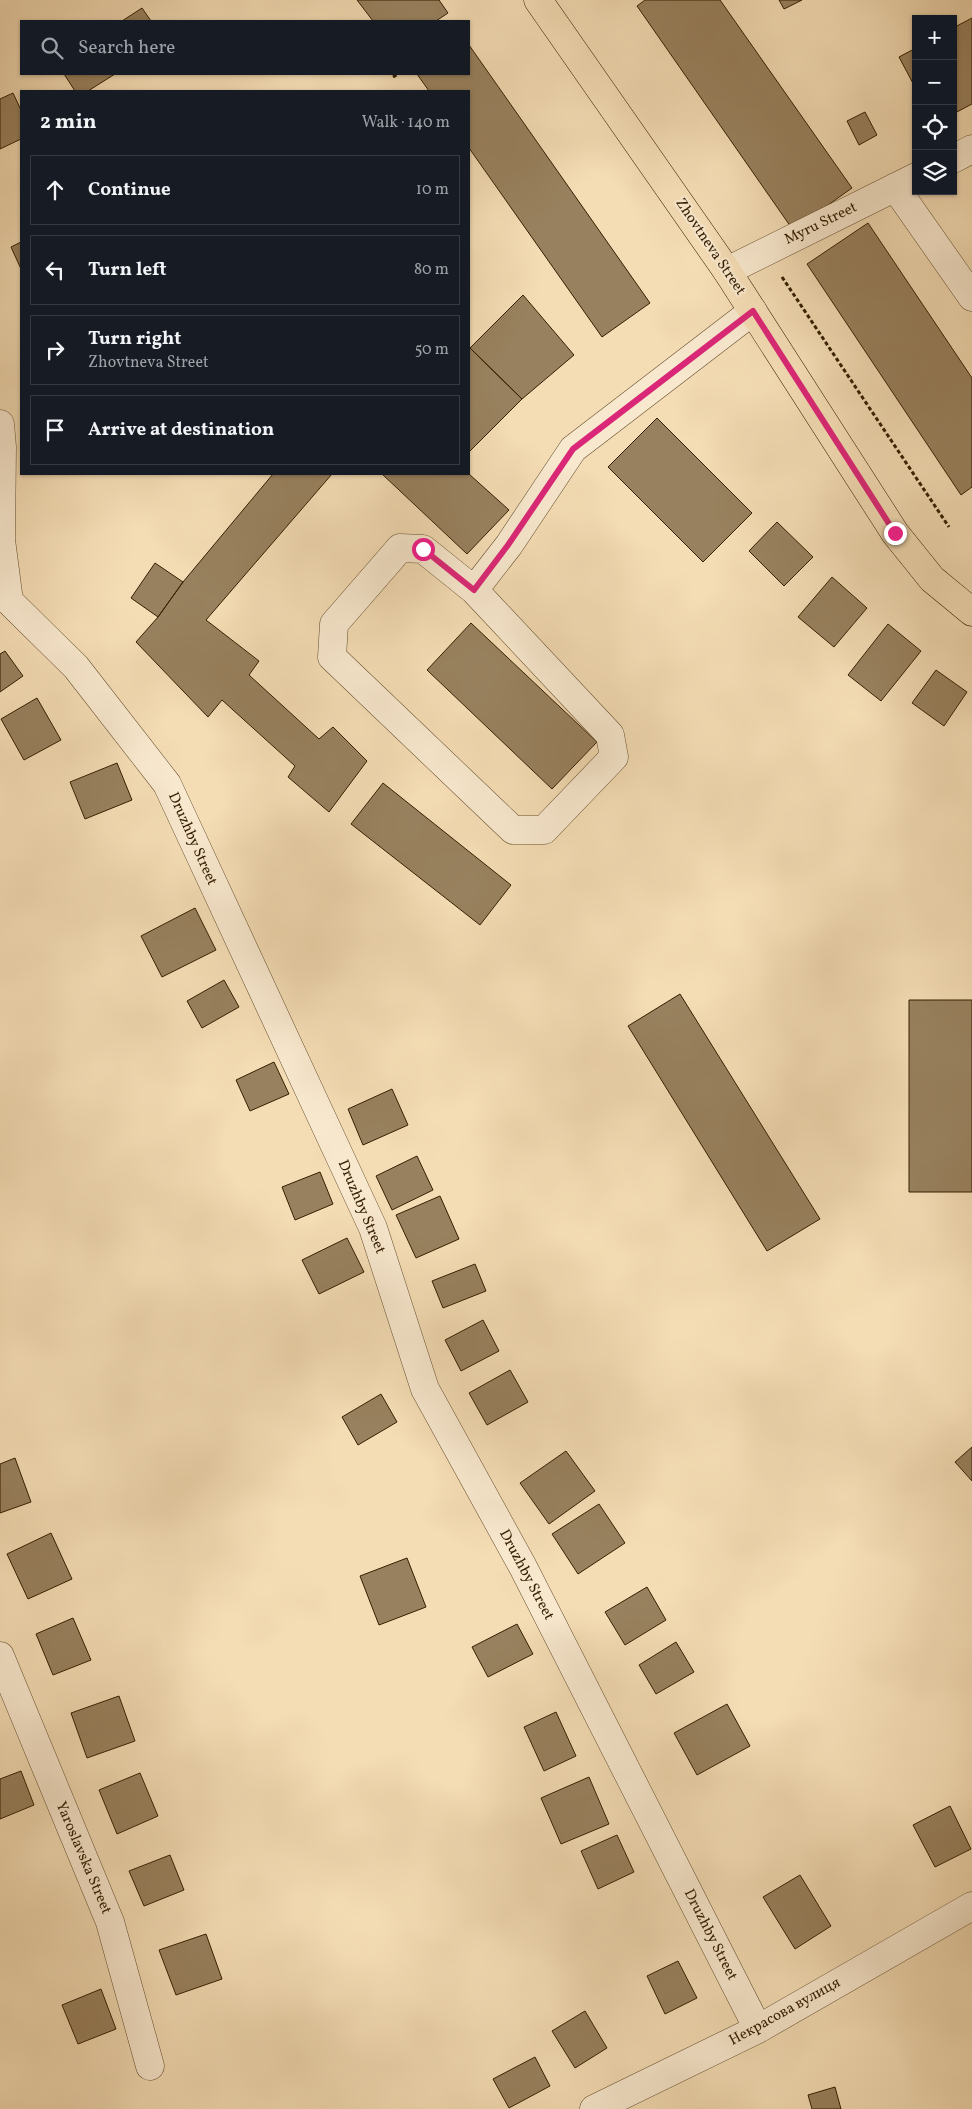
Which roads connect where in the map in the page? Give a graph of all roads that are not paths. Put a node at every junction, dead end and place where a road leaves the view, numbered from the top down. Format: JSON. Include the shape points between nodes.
{"nodes":[{"id":1,"x":538,"y":0,"type":"edge"},
{"id":2,"x":972,"y":150,"type":"edge"},
{"id":3,"x":957,"y":157,"type":"edge"},
{"id":4,"x":906,"y":182,"type":"edge"},
{"id":5,"x":727,"y":271,"type":"junction"},
{"id":6,"x":972,"y":297,"type":"edge"},
{"id":7,"x":753,"y":311,"type":"junction"},
{"id":8,"x":0,"y":424,"type":"edge"},
{"id":9,"x":474,"y":590,"type":"junction"},
{"id":10,"x":972,"y":612,"type":"edge"},
{"id":11,"x":0,"y":1656,"type":"edge"},
{"id":12,"x":972,"y":1906,"type":"edge"},
{"id":13,"x":758,"y":2030,"type":"junction"},
{"id":14,"x":150,"y":2066,"type":"dead end"},
{"id":15,"x":594,"y":2109,"type":"edge"}],
"edges":[{"from":1,"to":5,"type":"main road","name":"Zhovtneva Street"},
{"from":2,"to":3,"type":"street"},
{"from":4,"to":5,"type":"street","name":"Myru Street"},
{"from":4,"to":6,"type":"street"},
{"from":5,"to":7,"type":"main road","name":"Zhovtneva Street"},
{"from":7,"to":9,"type":"street","via":[[573,449]]},
{"from":7,"to":10,"type":"main road","name":"Zhovtneva Street","via":[[895,533],[932,579]]},
{"from":8,"to":13,"type":"street","name":"Druzhby Street","via":[[2,540],[9,601],[76,667],[167,784],[374,1228],[425,1389],[523,1567]]},
{"from":9,"to":9,"type":"street","via":[[423,549],[400,548],[334,624],[332,657],[513,830],[544,830],[614,757],[610,735]]},
{"from":11,"to":14,"type":"street","name":"Yaroslavska Street","via":[[110,1922]]},
{"from":12,"to":13,"type":"street","name":"Некрасова вулиця"},
{"from":13,"to":15,"type":"street","name":"Некрасова вулиця"}]}
